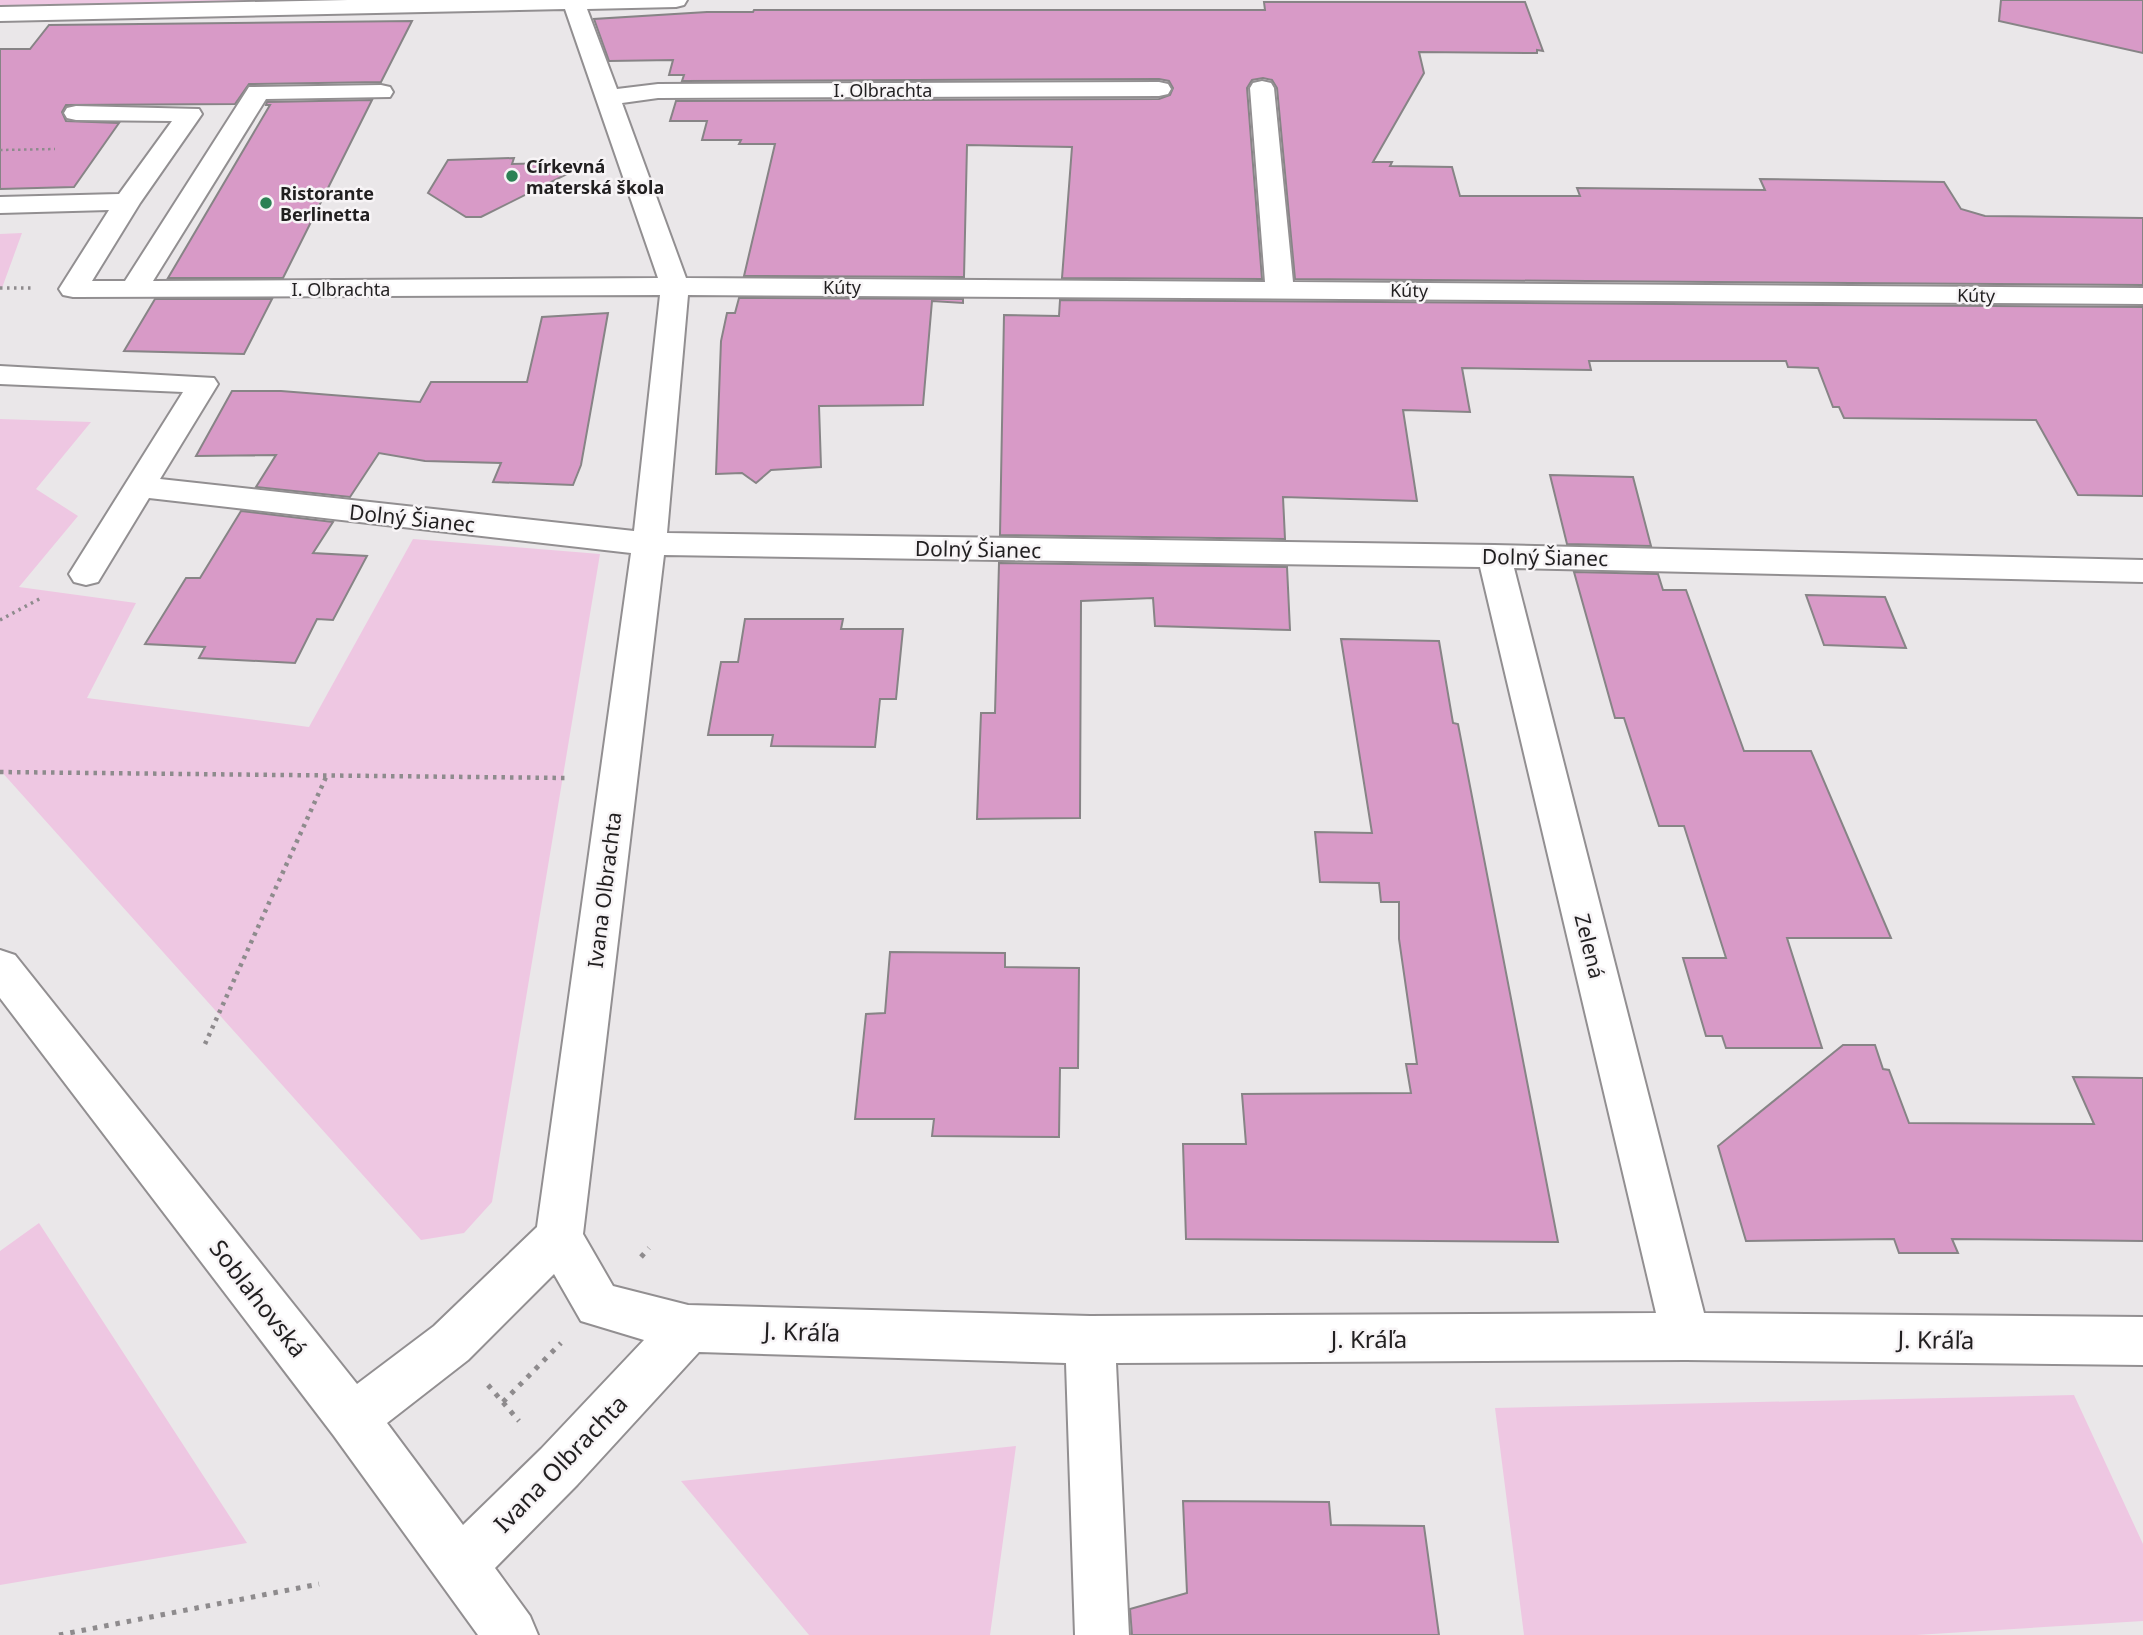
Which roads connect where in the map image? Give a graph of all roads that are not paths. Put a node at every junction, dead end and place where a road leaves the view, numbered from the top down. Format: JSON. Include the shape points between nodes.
{"nodes":[{"id":1,"x":28,"y":0,"type":"edge"},
{"id":2,"x":676,"y":0,"type":"edge"},
{"id":3,"x":573,"y":1,"type":"edge"},
{"id":4,"x":3,"y":14,"type":"edge"},
{"id":5,"x":1262,"y":88,"type":"dead end"},
{"id":6,"x":1159,"y":89,"type":"dead end"},
{"id":7,"x":381,"y":92,"type":"dead end"},
{"id":8,"x":607,"y":98,"type":"junction"},
{"id":9,"x":76,"y":113,"type":"dead end"},
{"id":10,"x":127,"y":202,"type":"junction"},
{"id":11,"x":0,"y":205,"type":"edge"},
{"id":12,"x":675,"y":286,"type":"junction"},
{"id":13,"x":1280,"y":289,"type":"junction"},
{"id":14,"x":134,"y":290,"type":"junction"},
{"id":15,"x":2143,"y":296,"type":"edge"},
{"id":16,"x":0,"y":375,"type":"edge"},
{"id":17,"x":140,"y":487,"type":"junction"},
{"id":18,"x":649,"y":544,"type":"junction"},
{"id":19,"x":1494,"y":556,"type":"junction"},
{"id":20,"x":2143,"y":571,"type":"edge"},
{"id":21,"x":86,"y":574,"type":"dead end"},
{"id":22,"x":0,"y":967,"type":"edge"},
{"id":23,"x":559,"y":1237,"type":"junction"},
{"id":24,"x":688,"y":1328,"type":"junction"},
{"id":25,"x":1686,"y":1336,"type":"junction"},
{"id":26,"x":1090,"y":1340,"type":"junction"},
{"id":27,"x":2140,"y":1348,"type":"edge"},
{"id":28,"x":352,"y":1418,"type":"junction"},
{"id":29,"x":459,"y":1566,"type":"junction"},
{"id":30,"x":511,"y":1635,"type":"edge"},
{"id":31,"x":1102,"y":1635,"type":"edge"}],
"edges":[{"from":1,"to":4,"type":"street"},
{"from":2,"to":3,"type":"street"},
{"from":3,"to":4,"type":"street"},
{"from":3,"to":8,"type":"street"},
{"from":5,"to":13,"type":"street"},
{"from":6,"to":8,"type":"street","name":"I. Olbrachta","via":[[659,91]]},
{"from":7,"to":14,"type":"street","via":[[258,92]]},
{"from":8,"to":12,"type":"street"},
{"from":9,"to":10,"type":"street","via":[[190,114]]},
{"from":10,"to":11,"type":"street"},
{"from":10,"to":14,"type":"street","name":"I. Olbrachta","via":[[73,289]]},
{"from":12,"to":13,"type":"street","name":"Kúty"},
{"from":12,"to":14,"type":"street","name":"I. Olbrachta"},
{"from":12,"to":18,"type":"street"},
{"from":13,"to":15,"type":"street","name":"Kúty"},
{"from":16,"to":17,"type":"street","via":[[203,384]]},
{"from":17,"to":18,"type":"street","name":"Dolný Šianec"},
{"from":17,"to":21,"type":"street"},
{"from":18,"to":19,"type":"street","name":"Dolný Šianec"},
{"from":18,"to":23,"type":"street","name":"Ivana Olbrachta"},
{"from":19,"to":20,"type":"street","name":"Dolný Šianec"},
{"from":19,"to":25,"type":"street","name":"Zelená"},
{"from":22,"to":28,"type":"street","name":"Soblahovská"},
{"from":23,"to":24,"type":"street","name":"J. Kráľa","via":[[598,1305]]},
{"from":23,"to":28,"type":"street","via":[[452,1343]]},
{"from":24,"to":26,"type":"street","name":"J. Kráľa"},
{"from":24,"to":29,"type":"street","name":"Ivana Olbrachta"},
{"from":25,"to":26,"type":"street","name":"J. Kráľa"},
{"from":25,"to":27,"type":"street","name":"J. Kráľa"},
{"from":26,"to":31,"type":"street"},
{"from":28,"to":29,"type":"street","name":"Soblahovská"},
{"from":29,"to":30,"type":"street","name":"Soblahovská"}]}
